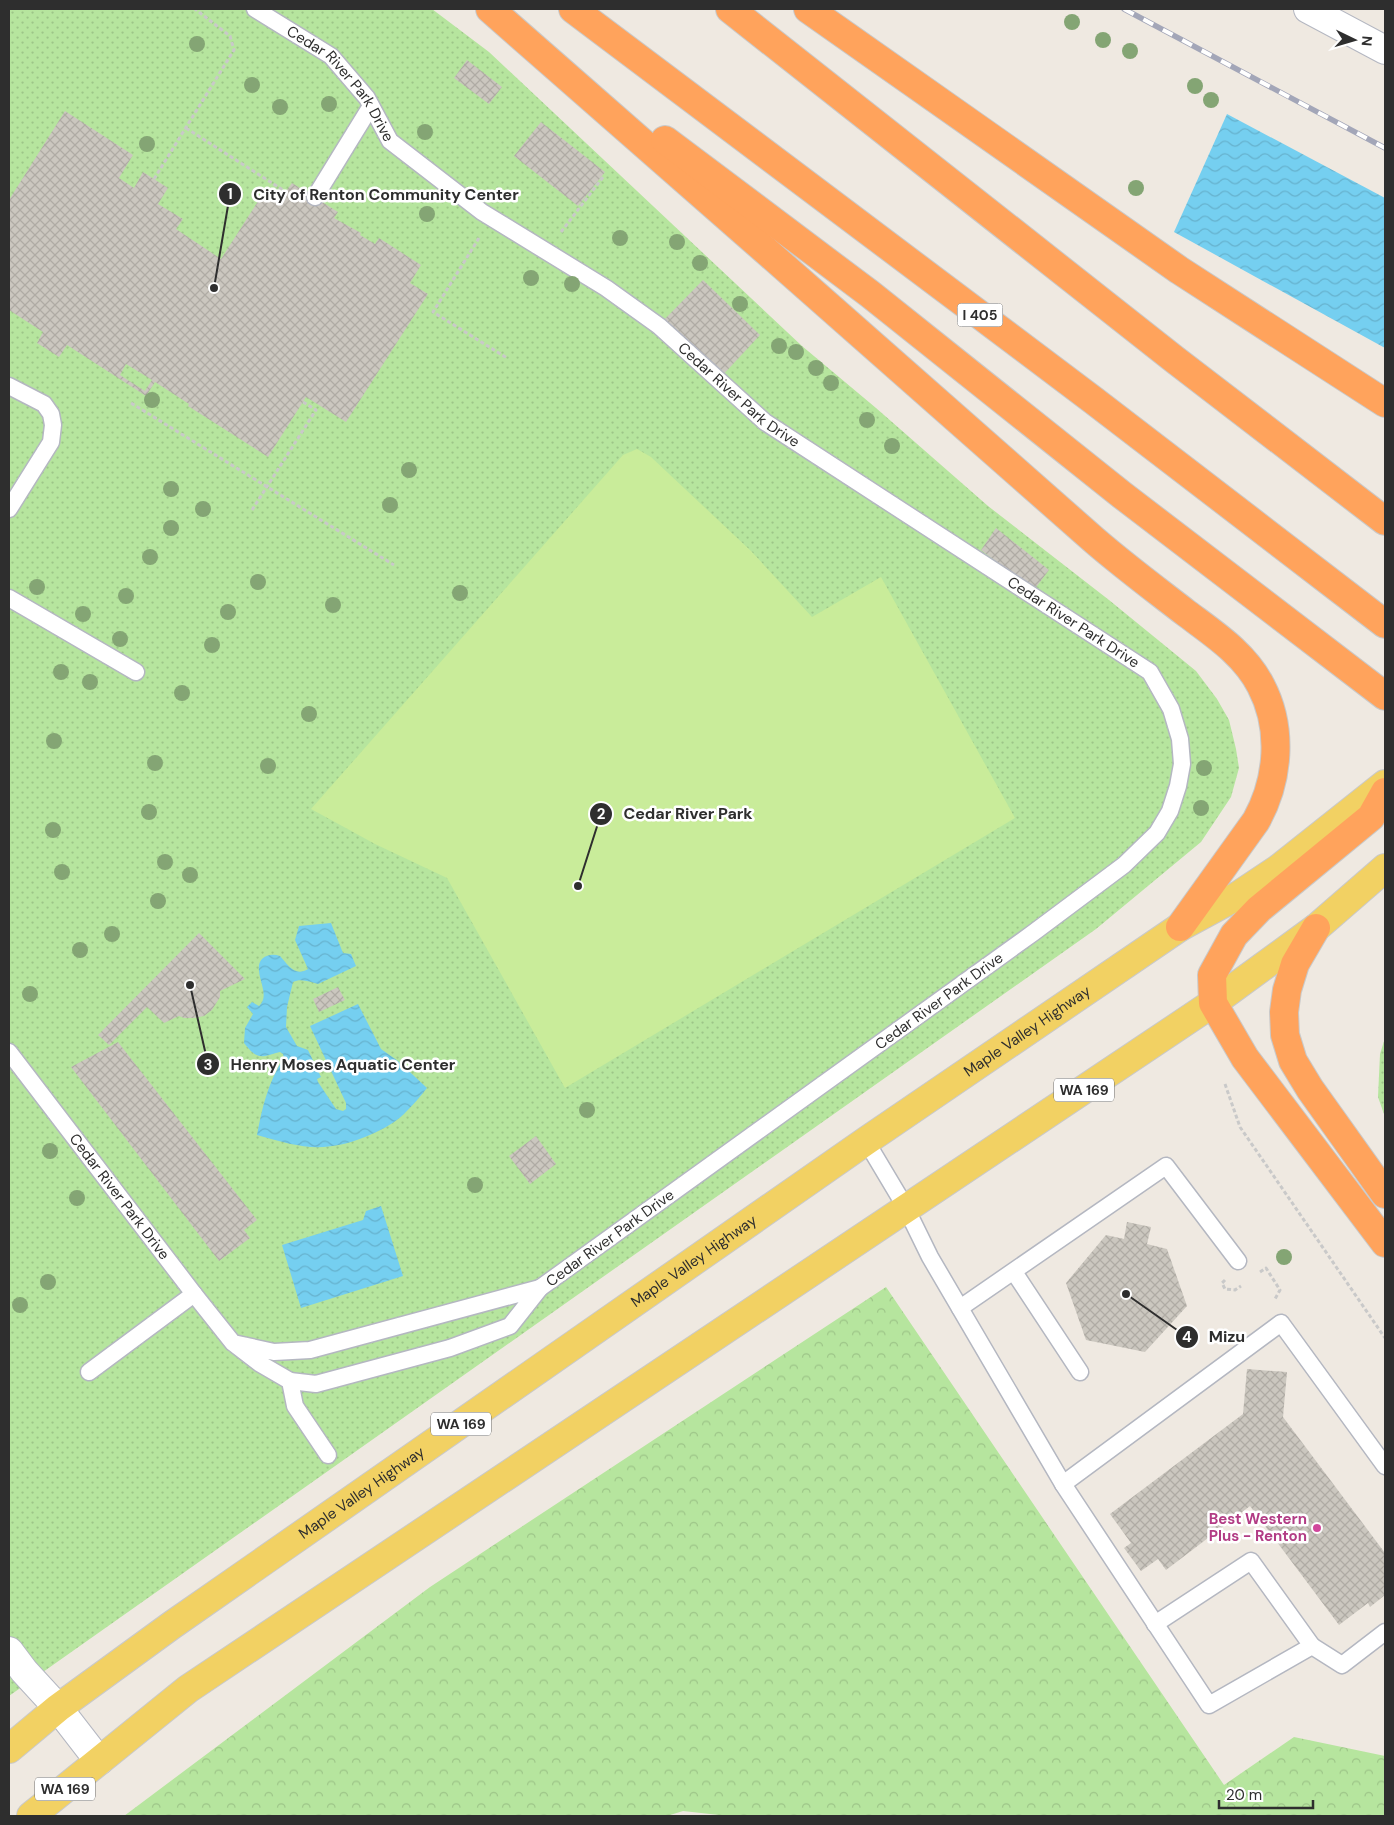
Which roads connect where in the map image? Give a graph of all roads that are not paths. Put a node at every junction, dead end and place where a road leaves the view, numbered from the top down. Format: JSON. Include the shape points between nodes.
{"nodes":[{"id":1,"x":256,"y":9,"type":"edge"},
{"id":2,"x":490,"y":9,"type":"edge"},
{"id":3,"x":496,"y":9,"type":"edge"},
{"id":4,"x":573,"y":9,"type":"edge"},
{"id":5,"x":730,"y":9,"type":"edge"},
{"id":6,"x":808,"y":9,"type":"edge"},
{"id":7,"x":1308,"y":9,"type":"edge"},
{"id":8,"x":1385,"y":50,"type":"edge"},
{"id":9,"x":371,"y":106,"type":"junction"},
{"id":10,"x":314,"y":197,"type":"dead end"},
{"id":11,"x":9,"y":386,"type":"edge"},
{"id":12,"x":1385,"y":403,"type":"edge"},
{"id":13,"x":9,"y":509,"type":"edge"},
{"id":14,"x":1385,"y":521,"type":"edge"},
{"id":15,"x":9,"y":598,"type":"edge"},
{"id":16,"x":1385,"y":624,"type":"edge"},
{"id":17,"x":136,"y":672,"type":"dead end"},
{"id":18,"x":1385,"y":696,"type":"edge"},
{"id":19,"x":1385,"y":784,"type":"edge"},
{"id":20,"x":1385,"y":792,"type":"edge"},
{"id":21,"x":1385,"y":868,"type":"edge"},
{"id":22,"x":1180,"y":927,"type":"junction"},
{"id":23,"x":1316,"y":928,"type":"junction"},
{"id":24,"x":1213,"y":1003,"type":"junction"},
{"id":25,"x":9,"y":1052,"type":"edge"},
{"id":26,"x":866,"y":1141,"type":"junction"},
{"id":27,"x":1385,"y":1194,"type":"edge"},
{"id":28,"x":906,"y":1208,"type":"junction"},
{"id":29,"x":1385,"y":1243,"type":"edge"},
{"id":30,"x":1238,"y":1261,"type":"dead end"},
{"id":31,"x":1014,"y":1272,"type":"junction"},
{"id":32,"x":540,"y":1288,"type":"junction"},
{"id":33,"x":194,"y":1294,"type":"junction"},
{"id":34,"x":960,"y":1308,"type":"junction"},
{"id":35,"x":233,"y":1343,"type":"junction"},
{"id":36,"x":89,"y":1372,"type":"dead end"},
{"id":37,"x":1080,"y":1372,"type":"dead end"},
{"id":38,"x":290,"y":1382,"type":"junction"},
{"id":39,"x":328,"y":1454,"type":"dead end"},
{"id":40,"x":1385,"y":1466,"type":"edge"},
{"id":41,"x":1063,"y":1484,"type":"junction"},
{"id":42,"x":1155,"y":1624,"type":"junction"},
{"id":43,"x":1385,"y":1632,"type":"edge"},
{"id":44,"x":1312,"y":1646,"type":"junction"},
{"id":45,"x":9,"y":1651,"type":"edge"},
{"id":46,"x":58,"y":1708,"type":"junction"},
{"id":47,"x":9,"y":1749,"type":"edge"},
{"id":48,"x":100,"y":1761,"type":"junction"},
{"id":49,"x":31,"y":1816,"type":"edge"}],
"edges":[{"from":1,"to":9,"type":"lane","name":"Cedar River Park Drive","via":[[330,56]]},
{"from":2,"to":22,"type":"highway","via":[[1115,558],[1243,658],[1261,686],[1272,715],[1276,746],[1273,780],[1256,821]]},
{"from":3,"to":18,"type":"highway","via":[[870,294],[1122,495]]},
{"from":4,"to":16,"type":"highway","number":"I 405"},
{"from":5,"to":14,"type":"highway","via":[[1166,353]]},
{"from":6,"to":12,"type":"highway","via":[[1179,270]]},
{"from":7,"to":8,"type":"street"},
{"from":9,"to":10,"type":"lane"},
{"from":9,"to":32,"type":"lane","name":"Cedar River Park Drive","via":[[390,141],[491,218],[606,288],[659,326],[765,422],[1150,672],[1171,709],[1180,739],[1182,764],[1170,811],[1157,833],[1124,865]]},
{"from":11,"to":13,"type":"lane","via":[[44,404],[53,425],[51,442]]},
{"from":15,"to":17,"type":"lane"},
{"from":19,"to":22,"type":"main road","name":"Maple Valley Highway","number":"WA 169","via":[[1278,869],[1239,895]]},
{"from":20,"to":24,"type":"highway","via":[[1371,817],[1259,908],[1234,935],[1212,974]]},
{"from":21,"to":23,"type":"main road","number":"WA 169"},
{"from":22,"to":26,"type":"main road","name":"Maple Valley Highway","number":"WA 169"},
{"from":23,"to":24,"type":"main road","number":"WA 169"},
{"from":23,"to":27,"type":"highway","via":[[1295,964],[1287,990],[1284,1012],[1286,1035],[1293,1061],[1310,1090]]},
{"from":24,"to":28,"type":"main road","number":"WA 169"},
{"from":24,"to":29,"type":"highway","via":[[1245,1058]]},
{"from":25,"to":33,"type":"lane","name":"Cedar River Park Drive"},
{"from":26,"to":28,"type":"lane"},
{"from":26,"to":46,"type":"main road","name":"Maple Valley Highway","number":"WA 169"},
{"from":28,"to":34,"type":"lane"},
{"from":28,"to":48,"type":"main road","number":"WA 169","via":[[188,1689]]},
{"from":30,"to":31,"type":"lane","via":[[1166,1166]]},
{"from":31,"to":34,"type":"lane"},
{"from":31,"to":37,"type":"lane"},
{"from":32,"to":35,"type":"lane","name":"Cedar River Park Drive","via":[[310,1350],[274,1352]]},
{"from":32,"to":38,"type":"lane","name":"Cedar River Park Drive","via":[[510,1326],[450,1348],[316,1384]]},
{"from":33,"to":35,"type":"lane","name":"Cedar River Park Drive"},
{"from":33,"to":36,"type":"lane"},
{"from":34,"to":41,"type":"lane"},
{"from":35,"to":38,"type":"lane","name":"Cedar River Park Drive"},
{"from":38,"to":39,"type":"lane","via":[[295,1406]]},
{"from":40,"to":41,"type":"lane","via":[[1281,1323]]},
{"from":41,"to":42,"type":"lane"},
{"from":42,"to":44,"type":"lane","via":[[1209,1705]]},
{"from":42,"to":44,"type":"lane","via":[[1251,1561]]},
{"from":43,"to":44,"type":"lane","via":[[1342,1665]]},
{"from":45,"to":46,"type":"street"},
{"from":46,"to":47,"type":"main road","name":"Maple Valley Highway","number":"WA 169"},
{"from":46,"to":48,"type":"street"},
{"from":48,"to":49,"type":"main road","number":"WA 169"}]}
